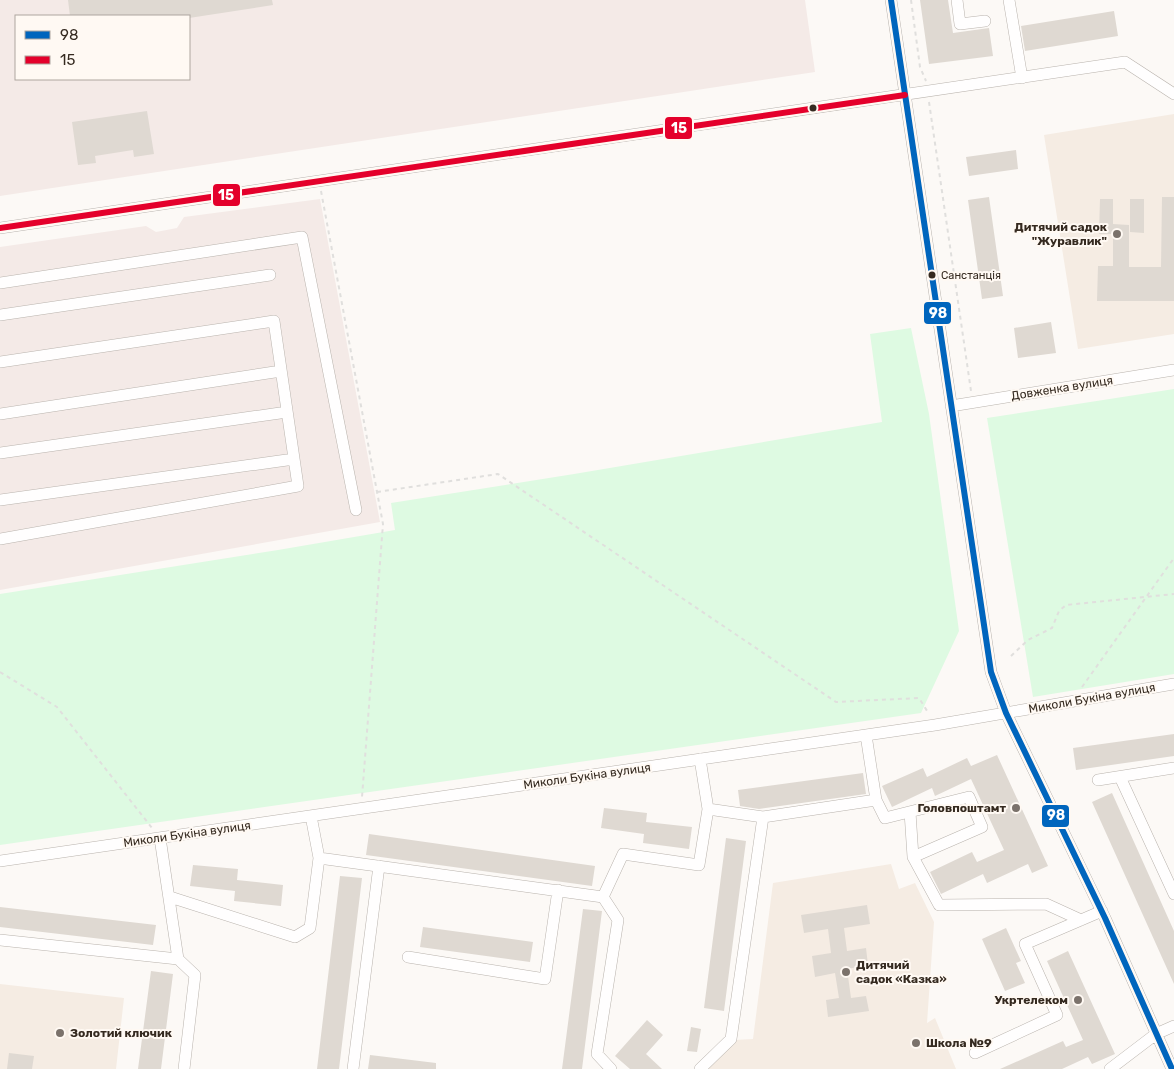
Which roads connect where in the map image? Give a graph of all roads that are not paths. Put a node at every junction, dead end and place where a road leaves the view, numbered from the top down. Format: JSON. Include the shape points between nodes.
{"nodes":[{"id":1,"x":891,"y":0,"type":"edge"},
{"id":2,"x":957,"y":0,"type":"edge"},
{"id":3,"x":1010,"y":0,"type":"edge"},
{"id":4,"x":985,"y":21,"type":"dead end"},
{"id":5,"x":1022,"y":78,"type":"junction"},
{"id":6,"x":1174,"y":94,"type":"edge"},
{"id":7,"x":905,"y":95,"type":"junction"},
{"id":8,"x":0,"y":228,"type":"edge"},
{"id":9,"x":270,"y":275,"type":"dead end"},
{"id":10,"x":0,"y":283,"type":"edge"},
{"id":11,"x":0,"y":315,"type":"edge"},
{"id":12,"x":0,"y":362,"type":"edge"},
{"id":13,"x":1174,"y":370,"type":"edge"},
{"id":14,"x":281,"y":371,"type":"junction"},
{"id":15,"x":951,"y":406,"type":"junction"},
{"id":16,"x":287,"y":412,"type":"junction"},
{"id":17,"x":0,"y":414,"type":"edge"},
{"id":18,"x":0,"y":453,"type":"edge"},
{"id":19,"x":294,"y":459,"type":"junction"},
{"id":20,"x":0,"y":500,"type":"edge"},
{"id":21,"x":356,"y":510,"type":"dead end"},
{"id":22,"x":0,"y":539,"type":"edge"},
{"id":23,"x":1174,"y":684,"type":"edge"},
{"id":24,"x":1006,"y":713,"type":"junction"},
{"id":25,"x":866,"y":735,"type":"junction"},
{"id":26,"x":700,"y":759,"type":"junction"},
{"id":27,"x":1174,"y":768,"type":"edge"},
{"id":28,"x":1120,"y":777,"type":"junction"},
{"id":29,"x":1098,"y":780,"type":"dead end"},
{"id":30,"x":876,"y":800,"type":"junction"},
{"id":31,"x":708,"y":809,"type":"junction"},
{"id":32,"x":910,"y":812,"type":"junction"},
{"id":33,"x":311,"y":816,"type":"junction"},
{"id":34,"x":763,"y":818,"type":"junction"},
{"id":35,"x":160,"y":838,"type":"junction"},
{"id":36,"x":913,"y":857,"type":"junction"},
{"id":37,"x":319,"y":858,"type":"junction"},
{"id":38,"x":0,"y":861,"type":"edge"},
{"id":39,"x":379,"y":866,"type":"junction"},
{"id":40,"x":558,"y":890,"type":"junction"},
{"id":41,"x":1174,"y":894,"type":"edge"},
{"id":42,"x":170,"y":897,"type":"junction"},
{"id":43,"x":603,"y":897,"type":"junction"},
{"id":44,"x":1102,"y":911,"type":"junction"},
{"id":45,"x":1081,"y":920,"type":"junction"},
{"id":46,"x":0,"y":940,"type":"edge"},
{"id":47,"x":408,"y":957,"type":"dead end"},
{"id":48,"x":178,"y":959,"type":"junction"},
{"id":49,"x":1174,"y":1026,"type":"edge"},
{"id":50,"x":1156,"y":1034,"type":"junction"},
{"id":51,"x":975,"y":1054,"type":"dead end"},
{"id":52,"x":184,"y":1069,"type":"edge"},
{"id":53,"x":353,"y":1069,"type":"edge"},
{"id":54,"x":611,"y":1069,"type":"edge"},
{"id":55,"x":700,"y":1069,"type":"edge"},
{"id":56,"x":1110,"y":1069,"type":"edge"},
{"id":57,"x":1172,"y":1069,"type":"edge"}],
"edges":[{"from":1,"to":7,"type":"street"},
{"from":2,"to":4,"type":"street","via":[[960,24]]},
{"from":3,"to":5,"type":"street"},
{"from":5,"to":6,"type":"street","via":[[1125,62]]},
{"from":5,"to":7,"type":"street"},
{"from":7,"to":8,"type":"street"},
{"from":7,"to":15,"type":"street"},
{"from":9,"to":11,"type":"street"},
{"from":10,"to":21,"type":"street","via":[[302,236]]},
{"from":12,"to":14,"type":"street","via":[[274,321]]},
{"from":13,"to":15,"type":"street","name":"Довженка вулиця"},
{"from":14,"to":16,"type":"street"},
{"from":14,"to":17,"type":"street"},
{"from":15,"to":24,"type":"street","via":[[991,672]]},
{"from":16,"to":18,"type":"street"},
{"from":16,"to":19,"type":"street"},
{"from":19,"to":20,"type":"street"},
{"from":19,"to":22,"type":"street","via":[[298,486]]},
{"from":23,"to":24,"type":"street","name":"Миколи Букіна вулиця"},
{"from":24,"to":25,"type":"street","name":"Миколи Букіна вулиця"},
{"from":24,"to":44,"type":"street"},
{"from":25,"to":26,"type":"street","name":"Миколи Букіна вулиця"},
{"from":25,"to":30,"type":"street"},
{"from":26,"to":31,"type":"street"},
{"from":26,"to":33,"type":"street","name":"Миколи Букіна вулиця"},
{"from":27,"to":28,"type":"street"},
{"from":28,"to":29,"type":"street"},
{"from":28,"to":41,"type":"street"},
{"from":30,"to":32,"type":"street","via":[[885,818]]},
{"from":30,"to":34,"type":"street"},
{"from":31,"to":34,"type":"street"},
{"from":31,"to":43,"type":"street","via":[[699,865],[623,854]]},
{"from":32,"to":36,"type":"street"},
{"from":32,"to":36,"type":"street","via":[[969,797],[982,827]]},
{"from":33,"to":35,"type":"street","name":"Миколи Букіна вулиця"},
{"from":33,"to":37,"type":"street"},
{"from":34,"to":55,"type":"street","via":[[731,1039]]},
{"from":35,"to":38,"type":"street","name":"Миколи Букіна вулиця"},
{"from":35,"to":42,"type":"street"},
{"from":36,"to":45,"type":"street","via":[[939,905],[1046,904]]},
{"from":37,"to":39,"type":"street"},
{"from":37,"to":42,"type":"street","via":[[310,928],[295,937]]},
{"from":39,"to":40,"type":"street"},
{"from":39,"to":53,"type":"street"},
{"from":40,"to":43,"type":"street"},
{"from":40,"to":47,"type":"street","via":[[545,979]]},
{"from":42,"to":48,"type":"street"},
{"from":43,"to":54,"type":"street","via":[[618,920],[597,1054]]},
{"from":44,"to":45,"type":"street"},
{"from":44,"to":50,"type":"street"},
{"from":45,"to":51,"type":"street","via":[[1025,944],[1057,1015]]},
{"from":46,"to":48,"type":"street"},
{"from":48,"to":52,"type":"street","via":[[195,975]]},
{"from":49,"to":50,"type":"street"},
{"from":50,"to":56,"type":"street"},
{"from":50,"to":57,"type":"street"}]}
